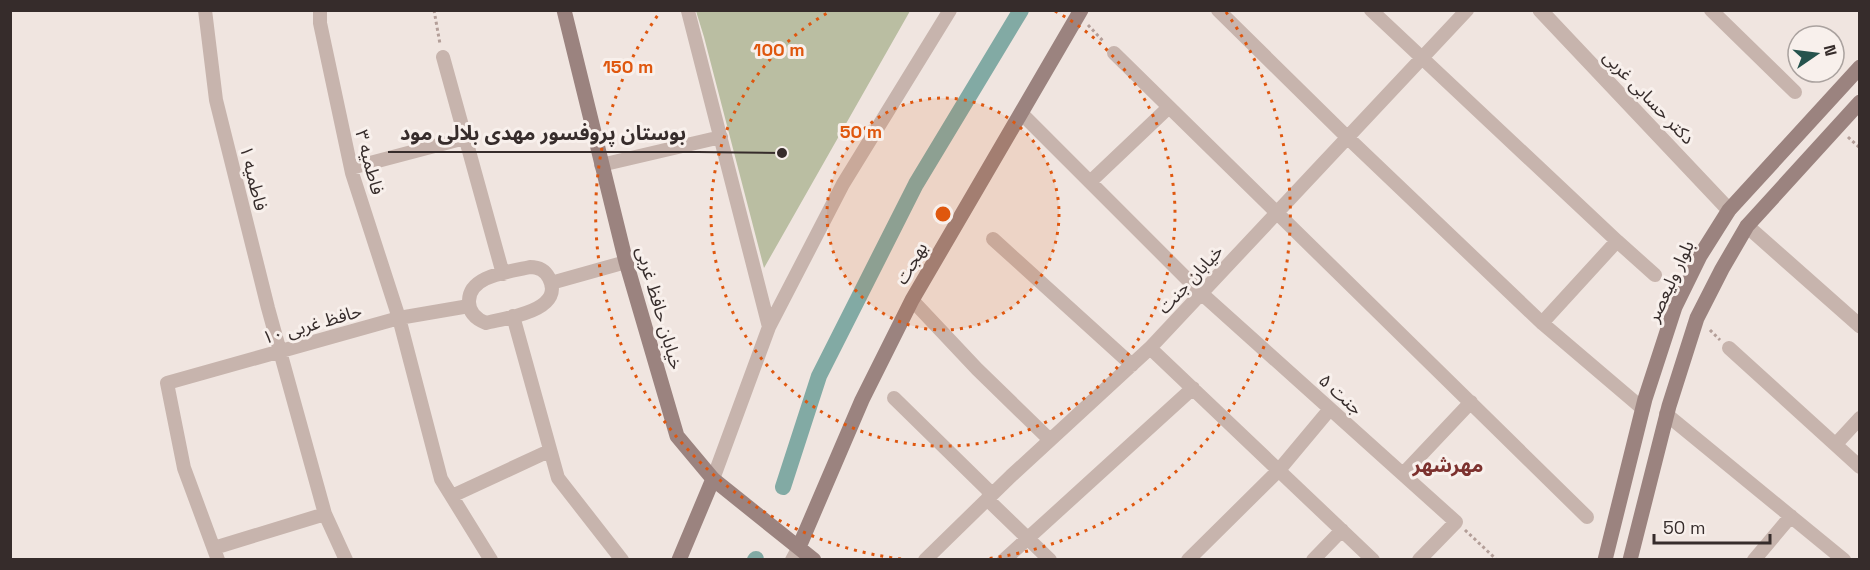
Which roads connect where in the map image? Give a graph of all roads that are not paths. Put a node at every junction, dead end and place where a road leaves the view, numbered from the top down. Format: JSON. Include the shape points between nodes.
{"nodes":[{"id":1,"x":204,"y":10,"type":"edge"},
{"id":2,"x":320,"y":10,"type":"edge"},
{"id":3,"x":564,"y":10,"type":"edge"},
{"id":4,"x":950,"y":10,"type":"edge"},
{"id":5,"x":1218,"y":10,"type":"edge"},
{"id":6,"x":1371,"y":10,"type":"edge"},
{"id":7,"x":1467,"y":10,"type":"edge"},
{"id":8,"x":1540,"y":10,"type":"edge"},
{"id":9,"x":1711,"y":10,"type":"edge"},
{"id":10,"x":688,"y":11,"type":"edge"},
{"id":11,"x":1080,"y":13,"type":"edge"},
{"id":12,"x":1114,"y":52,"type":"road end"},
{"id":13,"x":443,"y":57,"type":"road end"},
{"id":14,"x":1423,"y":59,"type":"junction"},
{"id":15,"x":1860,"y":67,"type":"edge"},
{"id":16,"x":1795,"y":92,"type":"dead end"},
{"id":17,"x":1860,"y":102,"type":"edge"},
{"id":18,"x":1168,"y":108,"type":"junction"},
{"id":19,"x":1021,"y":113,"type":"junction"},
{"id":20,"x":721,"y":137,"type":"junction"},
{"id":21,"x":465,"y":138,"type":"junction"},
{"id":22,"x":1348,"y":138,"type":"junction"},
{"id":23,"x":1785,"y":147,"type":"junction"},
{"id":24,"x":1803,"y":164,"type":"junction"},
{"id":25,"x":601,"y":165,"type":"junction"},
{"id":26,"x":351,"y":168,"type":"junction"},
{"id":27,"x":1090,"y":182,"type":"junction"},
{"id":28,"x":1729,"y":210,"type":"junction"},
{"id":29,"x":1276,"y":214,"type":"junction"},
{"id":30,"x":1747,"y":226,"type":"junction"},
{"id":31,"x":993,"y":239,"type":"dead end"},
{"id":32,"x":1617,"y":241,"type":"junction"},
{"id":33,"x":1700,"y":256,"type":"junction"},
{"id":34,"x":626,"y":262,"type":"junction"},
{"id":35,"x":1722,"y":269,"type":"junction"},
{"id":36,"x":503,"y":274,"type":"junction"},
{"id":37,"x":1655,"y":274,"type":"dead end"},
{"id":38,"x":551,"y":283,"type":"junction"},
{"id":39,"x":1202,"y":293,"type":"junction"},
{"id":40,"x":912,"y":300,"type":"junction"},
{"id":41,"x":469,"y":306,"type":"junction"},
{"id":42,"x":513,"y":316,"type":"junction"},
{"id":43,"x":399,"y":318,"type":"junction"},
{"id":44,"x":1542,"y":323,"type":"junction"},
{"id":45,"x":1860,"y":326,"type":"edge"},
{"id":46,"x":769,"y":327,"type":"junction"},
{"id":47,"x":1150,"y":348,"type":"junction"},
{"id":48,"x":1729,"y":348,"type":"road end"},
{"id":49,"x":281,"y":352,"type":"junction"},
{"id":50,"x":1132,"y":365,"type":"junction"},
{"id":51,"x":1193,"y":388,"type":"junction"},
{"id":52,"x":894,"y":398,"type":"dead end"},
{"id":53,"x":1471,"y":402,"type":"junction"},
{"id":54,"x":1330,"y":409,"type":"junction"},
{"id":55,"x":1643,"y":409,"type":"junction"},
{"id":56,"x":1666,"y":414,"type":"junction"},
{"id":57,"x":1860,"y":417,"type":"edge"},
{"id":58,"x":1050,"y":440,"type":"junction"},
{"id":59,"x":1836,"y":444,"type":"junction"},
{"id":60,"x":549,"y":451,"type":"junction"},
{"id":61,"x":1860,"y":467,"type":"edge"},
{"id":62,"x":1279,"y":470,"type":"junction"},
{"id":63,"x":1403,"y":474,"type":"junction"},
{"id":64,"x":712,"y":479,"type":"junction"},
{"id":65,"x":452,"y":496,"type":"junction"},
{"id":66,"x":990,"y":496,"type":"junction"},
{"id":67,"x":325,"y":514,"type":"junction"},
{"id":68,"x":1791,"y":516,"type":"junction"},
{"id":69,"x":1587,"y":517,"type":"dead end"},
{"id":70,"x":1342,"y":530,"type":"junction"},
{"id":71,"x":1028,"y":538,"type":"junction"},
{"id":72,"x":795,"y":553,"type":"edge"},
{"id":73,"x":216,"y":554,"type":"edge"},
{"id":74,"x":1631,"y":559,"type":"edge"},
{"id":75,"x":346,"y":560,"type":"edge"},
{"id":76,"x":491,"y":560,"type":"edge"},
{"id":77,"x":622,"y":560,"type":"edge"},
{"id":78,"x":679,"y":560,"type":"edge"},
{"id":79,"x":814,"y":560,"type":"edge"},
{"id":80,"x":925,"y":560,"type":"edge"},
{"id":81,"x":1004,"y":560,"type":"edge"},
{"id":82,"x":1050,"y":560,"type":"edge"},
{"id":83,"x":1188,"y":560,"type":"edge"},
{"id":84,"x":1312,"y":560,"type":"edge"},
{"id":85,"x":1373,"y":560,"type":"edge"},
{"id":86,"x":1419,"y":560,"type":"edge"},
{"id":87,"x":1605,"y":560,"type":"edge"},
{"id":88,"x":1754,"y":560,"type":"edge"},
{"id":89,"x":1844,"y":560,"type":"edge"}],
"edges":[{"from":1,"to":49,"type":"street","name":"فاطمیه ۱","via":[[216,100]]},
{"from":2,"to":26,"type":"street","name":"فاطمیه ۳"},
{"from":3,"to":25,"type":"main road","name":"خیابان حافظ غربی"},
{"from":4,"to":46,"type":"street","via":[[843,184]]},
{"from":5,"to":22,"type":"street"},
{"from":6,"to":14,"type":"street"},
{"from":7,"to":14,"type":"street","name":"خیابان جنت"},
{"from":8,"to":28,"type":"street","name":"دکتر حسابی غربی"},
{"from":9,"to":16,"type":"street"},
{"from":10,"to":20,"type":"street"},
{"from":11,"to":19,"type":"main road","name":"بهجت"},
{"from":12,"to":18,"type":"street"},
{"from":13,"to":21,"type":"street"},
{"from":14,"to":22,"type":"street","name":"خیابان جنت"},
{"from":14,"to":32,"type":"street"},
{"from":15,"to":23,"type":"main road","name":"بلوار ولیعصر"},
{"from":17,"to":24,"type":"main road"},
{"from":18,"to":27,"type":"street"},
{"from":18,"to":29,"type":"street"},
{"from":19,"to":27,"type":"street","name":"جنت ۵"},
{"from":19,"to":40,"type":"main road","name":"بهجت"},
{"from":20,"to":25,"type":"street"},
{"from":20,"to":46,"type":"street"},
{"from":21,"to":26,"type":"street"},
{"from":21,"to":36,"type":"street"},
{"from":22,"to":29,"type":"street","name":"خیابان جنت"},
{"from":22,"to":44,"type":"street"},
{"from":23,"to":24,"type":"main road","via":[[1788,166]]},
{"from":23,"to":28,"type":"main road","name":"بلوار ولیعصر"},
{"from":24,"to":30,"type":"main road"},
{"from":25,"to":34,"type":"main road","name":"خیابان حافظ غربی"},
{"from":26,"to":43,"type":"street","name":"فاطمیه ۳"},
{"from":27,"to":39,"type":"street","name":"جنت ۵"},
{"from":28,"to":30,"type":"main road"},
{"from":28,"to":33,"type":"main road","name":"بلوار ولیعصر"},
{"from":29,"to":39,"type":"street","name":"خیابان جنت"},
{"from":29,"to":53,"type":"street"},
{"from":30,"to":35,"type":"main road"},
{"from":30,"to":45,"type":"street"},
{"from":31,"to":50,"type":"street"},
{"from":32,"to":37,"type":"street"},
{"from":32,"to":44,"type":"street"},
{"from":33,"to":35,"type":"main road","via":[[1713,256]]},
{"from":33,"to":55,"type":"main road","name":"بلوار ولیعصر","via":[[1675,307]]},
{"from":34,"to":38,"type":"street"},
{"from":34,"to":64,"type":"main road","name":"خیابان حافظ غربی","via":[[677,436]]},
{"from":35,"to":56,"type":"main road","via":[[1697,318]]},
{"from":36,"to":38,"type":"street","via":[[537,267],[548,275]]},
{"from":36,"to":41,"type":"street","via":[[479,281],[468,298]]},
{"from":38,"to":42,"type":"street","via":[[548,300],[540,308]]},
{"from":39,"to":47,"type":"street","name":"خیابان جنت"},
{"from":39,"to":54,"type":"street","name":"جنت ۵"},
{"from":40,"to":58,"type":"street"},
{"from":40,"to":72,"type":"main road","name":"بهجت","via":[[862,400]]},
{"from":41,"to":42,"type":"street","via":[[478,320],[486,322]]},
{"from":41,"to":43,"type":"street","name":"حافظ غربی ۱۰"},
{"from":42,"to":60,"type":"street"},
{"from":43,"to":49,"type":"street","name":"حافظ غربی ۱۰"},
{"from":43,"to":65,"type":"street","name":"فاطمیه ۳","via":[[441,479]]},
{"from":44,"to":55,"type":"street"},
{"from":46,"to":64,"type":"street"},
{"from":47,"to":50,"type":"street","name":"خیابان جنت"},
{"from":47,"to":51,"type":"street"},
{"from":48,"to":59,"type":"street"},
{"from":49,"to":67,"type":"street","name":"فاطمیه ۱"},
{"from":49,"to":73,"type":"street","name":"حافظ غربی ۱۰","via":[[167,383],[184,468]]},
{"from":50,"to":58,"type":"street","name":"خیابان جنت"},
{"from":51,"to":62,"type":"street"},
{"from":51,"to":71,"type":"street"},
{"from":52,"to":66,"type":"street"},
{"from":53,"to":63,"type":"street"},
{"from":53,"to":69,"type":"street"},
{"from":54,"to":62,"type":"street"},
{"from":54,"to":63,"type":"street","name":"جنت ۵"},
{"from":55,"to":87,"type":"main road","name":"بلوار ولیعصر"},
{"from":56,"to":68,"type":"street"},
{"from":56,"to":74,"type":"main road"},
{"from":57,"to":59,"type":"street"},
{"from":58,"to":66,"type":"street","name":"خیابان جنت"},
{"from":59,"to":61,"type":"street"},
{"from":60,"to":65,"type":"street"},
{"from":60,"to":77,"type":"street","via":[[558,478]]},
{"from":62,"to":70,"type":"street"},
{"from":62,"to":83,"type":"street"},
{"from":63,"to":86,"type":"street","name":"جنت ۵","via":[[1456,522]]},
{"from":64,"to":72,"type":"main road","name":"خیابان حافظ غربی"},
{"from":64,"to":78,"type":"main road"},
{"from":65,"to":76,"type":"street","name":"فاطمیه ۳"},
{"from":66,"to":71,"type":"street"},
{"from":66,"to":80,"type":"street","name":"خیابان جنت"},
{"from":67,"to":73,"type":"street"},
{"from":67,"to":75,"type":"street","name":"فاطمیه ۱"},
{"from":68,"to":88,"type":"street"},
{"from":68,"to":89,"type":"street"},
{"from":70,"to":84,"type":"street"},
{"from":70,"to":85,"type":"street"},
{"from":71,"to":81,"type":"street"},
{"from":71,"to":82,"type":"street"},
{"from":72,"to":79,"type":"main road","name":"خیابان حافظ غربی"}]}
